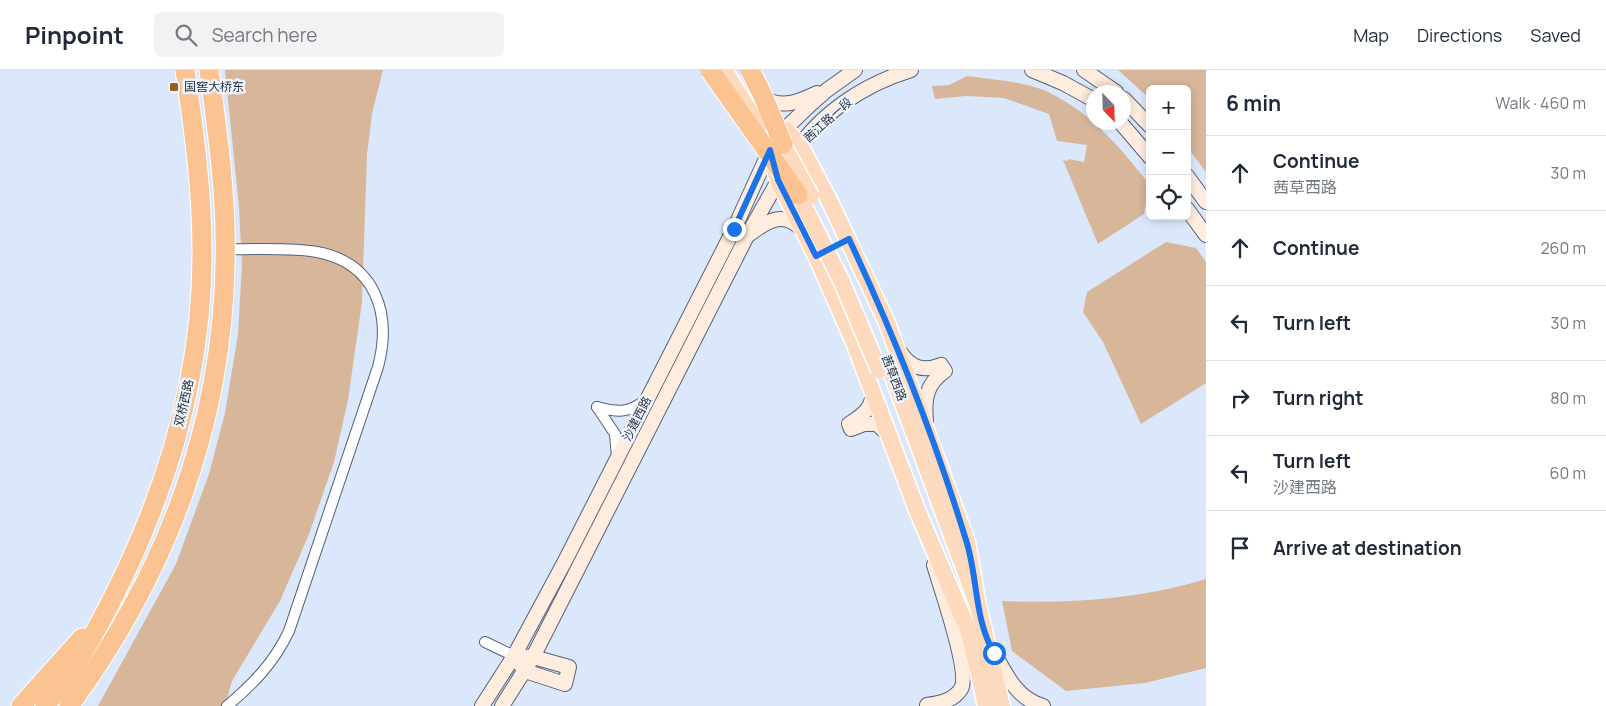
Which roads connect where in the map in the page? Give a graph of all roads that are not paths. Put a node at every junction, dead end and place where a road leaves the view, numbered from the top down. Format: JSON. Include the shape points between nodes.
{"nodes":[{"id":1,"x":185,"y":70,"type":"edge"},
{"id":2,"x":209,"y":70,"type":"edge"},
{"id":3,"x":710,"y":70,"type":"edge"},
{"id":4,"x":718,"y":70,"type":"edge"},
{"id":5,"x":724,"y":70,"type":"edge"},
{"id":6,"x":737,"y":70,"type":"edge"},
{"id":7,"x":745,"y":70,"type":"edge"},
{"id":8,"x":750,"y":70,"type":"edge"},
{"id":9,"x":855,"y":70,"type":"edge"},
{"id":10,"x":911,"y":70,"type":"edge"},
{"id":11,"x":1032,"y":70,"type":"edge"},
{"id":12,"x":1084,"y":70,"type":"edge"},
{"id":13,"x":1106,"y":85,"type":"edge"},
{"id":14,"x":827,"y":90,"type":"junction"},
{"id":15,"x":1086,"y":96,"type":"edge"},
{"id":16,"x":764,"y":98,"type":"junction"},
{"id":17,"x":1131,"y":106,"type":"edge"},
{"id":18,"x":745,"y":111,"type":"junction"},
{"id":19,"x":1146,"y":122,"type":"edge"},
{"id":20,"x":1127,"y":130,"type":"edge"},
{"id":21,"x":784,"y":142,"type":"junction"},
{"id":22,"x":1146,"y":152,"type":"edge"},
{"id":23,"x":778,"y":180,"type":"junction"},
{"id":24,"x":1191,"y":181,"type":"edge"},
{"id":25,"x":798,"y":195,"type":"junction"},
{"id":26,"x":1206,"y":202,"type":"edge"},
{"id":27,"x":1191,"y":214,"type":"edge"},
{"id":28,"x":804,"y":232,"type":"junction"},
{"id":29,"x":1206,"y":235,"type":"edge"},
{"id":30,"x":747,"y":236,"type":"junction"},
{"id":31,"x":849,"y":239,"type":"junction"},
{"id":32,"x":225,"y":249,"type":"junction"},
{"id":33,"x":816,"y":256,"type":"junction"},
{"id":34,"x":898,"y":350,"type":"junction"},
{"id":35,"x":884,"y":368,"type":"junction"},
{"id":36,"x":872,"y":388,"type":"junction"},
{"id":37,"x":649,"y":396,"type":"junction"},
{"id":38,"x":926,"y":428,"type":"junction"},
{"id":39,"x":889,"y":435,"type":"junction"},
{"id":40,"x":617,"y":458,"type":"junction"},
{"id":41,"x":917,"y":510,"type":"junction"},
{"id":42,"x":133,"y":554,"type":"junction"},
{"id":43,"x":158,"y":557,"type":"junction"},
{"id":44,"x":978,"y":606,"type":"junction"},
{"id":45,"x":971,"y":637,"type":"junction"},
{"id":46,"x":486,"y":642,"type":"dead end"},
{"id":47,"x":988,"y":643,"type":"junction"},
{"id":48,"x":514,"y":656,"type":"junction"},
{"id":49,"x":533,"y":657,"type":"junction"},
{"id":50,"x":525,"y":671,"type":"junction"},
{"id":51,"x":927,"y":705,"type":"edge"},
{"id":52,"x":21,"y":706,"type":"edge"},
{"id":53,"x":45,"y":706,"type":"edge"},
{"id":54,"x":69,"y":706,"type":"edge"},
{"id":55,"x":79,"y":706,"type":"edge"},
{"id":56,"x":227,"y":706,"type":"edge"},
{"id":57,"x":482,"y":706,"type":"edge"},
{"id":58,"x":502,"y":706,"type":"edge"},
{"id":59,"x":941,"y":706,"type":"edge"},
{"id":60,"x":986,"y":706,"type":"edge"},
{"id":61,"x":1002,"y":706,"type":"edge"},
{"id":62,"x":1043,"y":706,"type":"edge"}],
"edges":[{"from":1,"to":42,"type":"highway","name":"双桥西路","via":[[202,213],[197,334],[187,395],[171,457]]},
{"from":2,"to":32,"type":"highway","name":"双桥西路","via":[[223,191]]},
{"from":3,"to":25,"type":"highway","bridge":true},
{"from":4,"to":18,"type":"main road"},
{"from":5,"to":25,"type":"main road","name":"茜草西路","bridge":true},
{"from":6,"to":21,"type":"main road","name":"茜草西路","bridge":true},
{"from":7,"to":16,"type":"main road"},
{"from":8,"to":21,"type":"highway","bridge":true},
{"from":9,"to":14,"type":"main road","name":"茜江路一段"},
{"from":10,"to":21,"type":"main road","name":"茜江路一段","via":[[874,84]]},
{"from":11,"to":15,"type":"main road"},
{"from":12,"to":13,"type":"main road"},
{"from":14,"to":16,"type":"main road","via":[[789,104],[773,103]]},
{"from":14,"to":21,"type":"main road","name":"茜江路一段"},
{"from":16,"to":18,"type":"main road"},
{"from":16,"to":21,"type":"main road"},
{"from":17,"to":19,"type":"main road"},
{"from":18,"to":21,"type":"main road"},
{"from":20,"to":22,"type":"main road"},
{"from":21,"to":23,"type":"main road"},
{"from":21,"to":23,"type":"main road","name":"沙建西路"},
{"from":21,"to":31,"type":"main road"},
{"from":21,"to":35,"type":"main road","name":"茜草西路","bridge":true,"via":[[851,274]]},
{"from":21,"to":37,"type":"main road","name":"沙建西路","via":[[734,229]]},
{"from":23,"to":28,"type":"main road"},
{"from":23,"to":30,"type":"main road","name":"沙建西路"},
{"from":24,"to":26,"type":"main road"},
{"from":25,"to":35,"type":"main road","name":"茜草西路","bridge":true},
{"from":27,"to":29,"type":"main road"},
{"from":28,"to":30,"type":"main road","via":[[791,220],[778,217]]},
{"from":28,"to":33,"type":"main road"},
{"from":30,"to":49,"type":"main road","name":"沙建西路"},
{"from":31,"to":33,"type":"main road"},
{"from":31,"to":34,"type":"main road"},
{"from":32,"to":43,"type":"highway","name":"双桥西路","via":[[220,335],[210,398],[195,461]]},
{"from":32,"to":56,"type":"street","via":[[302,250],[341,260],[360,274],[378,299],[384,333],[378,367],[289,631],[264,672]]},
{"from":33,"to":36,"type":"main road"},
{"from":34,"to":38,"type":"main road"},
{"from":34,"to":38,"type":"main road","via":[[915,367],[928,369],[941,364],[945,372],[933,381],[926,393]]},
{"from":35,"to":44,"type":"main road","name":"茜草西路"},
{"from":35,"to":45,"type":"main road","name":"茜草西路","via":[[953,573]]},
{"from":36,"to":39,"type":"main road"},
{"from":36,"to":39,"type":"main road","via":[[868,409],[849,424],[851,429],[877,424]]},
{"from":37,"to":40,"type":"main road","name":"沙建西路"},
{"from":37,"to":40,"type":"street","via":[[639,405],[622,412],[597,407],[615,434]]},
{"from":38,"to":44,"type":"main road","via":[[967,542]]},
{"from":39,"to":41,"type":"main road"},
{"from":40,"to":48,"type":"main road","name":"沙建西路"},
{"from":41,"to":45,"type":"main road"},
{"from":41,"to":51,"type":"main road","via":[[950,617],[963,672],[961,688],[956,694],[940,703]]},
{"from":42,"to":52,"type":"highway","via":[[108,604]]},
{"from":42,"to":53,"type":"highway","name":"双桥西路","via":[[104,619]]},
{"from":43,"to":54,"type":"highway","name":"双桥西路","via":[[136,604]]},
{"from":43,"to":55,"type":"highway","via":[[132,626]]},
{"from":44,"to":47,"type":"main road","name":"茜草西路"},
{"from":45,"to":60,"type":"main road","name":"茜草西路"},
{"from":46,"to":48,"type":"street"},
{"from":47,"to":61,"type":"main road","name":"茜草西路"},
{"from":47,"to":62,"type":"main road","via":[[1012,686],[1028,700]]},
{"from":48,"to":49,"type":"main road"},
{"from":48,"to":50,"type":"main road"},
{"from":48,"to":57,"type":"main road","name":"沙建西路"},
{"from":49,"to":50,"type":"main road","name":"沙建西路"},
{"from":49,"to":50,"type":"main road","via":[[569,667],[565,684]]},
{"from":50,"to":58,"type":"main road","name":"沙建西路"},
{"from":51,"to":59,"type":"main road"}]}
